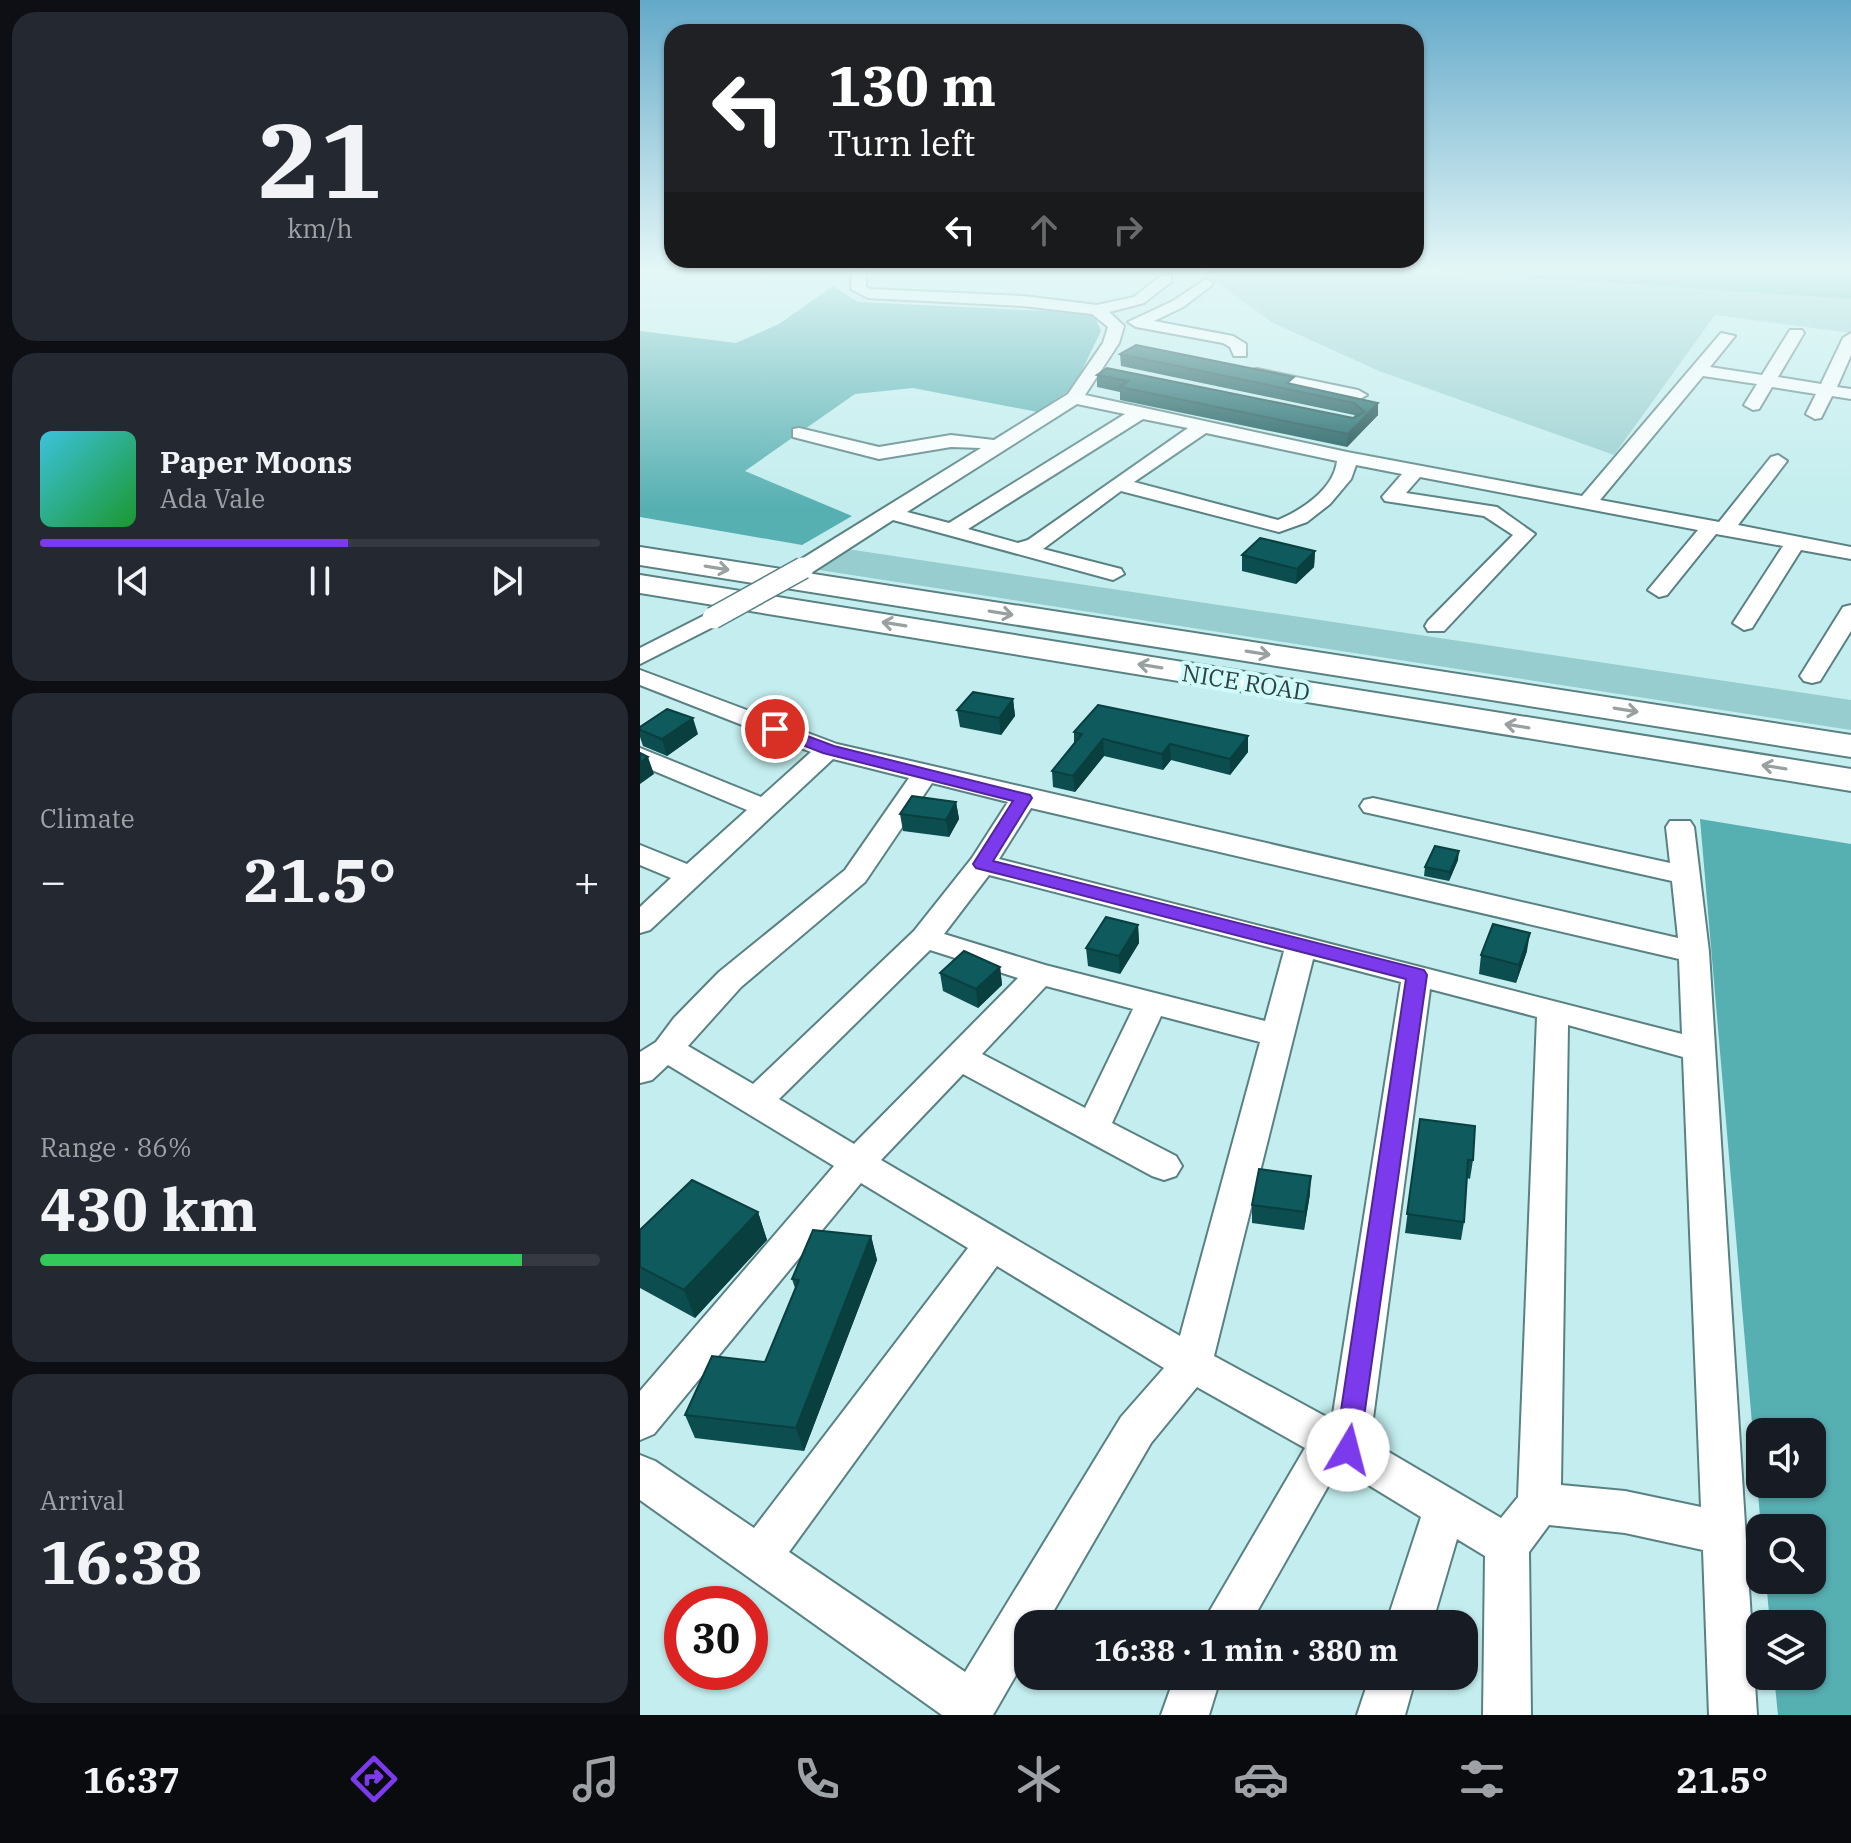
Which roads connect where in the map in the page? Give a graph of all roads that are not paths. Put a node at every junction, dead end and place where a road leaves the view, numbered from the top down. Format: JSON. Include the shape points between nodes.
{"nodes":[{"id":1,"x":1114,"y":348,"type":"edge"},
{"id":2,"x":1238,"y":348,"type":"edge"},
{"id":3,"x":1717,"y":348,"type":"edge"},
{"id":4,"x":1787,"y":348,"type":"edge"},
{"id":5,"x":1846,"y":348,"type":"edge"},
{"id":6,"x":1698,"y":370,"type":"junction"},
{"id":7,"x":1768,"y":381,"type":"junction"},
{"id":8,"x":1825,"y":390,"type":"junction"},
{"id":9,"x":1851,"y":394,"type":"edge"},
{"id":10,"x":1358,"y":395,"type":"edge"},
{"id":11,"x":1074,"y":398,"type":"junction"},
{"id":12,"x":1753,"y":405,"type":"dead end"},
{"id":13,"x":1141,"y":412,"type":"junction"},
{"id":14,"x":1815,"y":414,"type":"dead end"},
{"id":15,"x":1204,"y":426,"type":"junction"},
{"id":16,"x":799,"y":433,"type":"dead end"},
{"id":17,"x":996,"y":446,"type":"junction"},
{"id":18,"x":1347,"y":458,"type":"junction"},
{"id":19,"x":1778,"y":461,"type":"dead end"},
{"id":20,"x":1415,"y":471,"type":"junction"},
{"id":21,"x":1118,"y":484,"type":"junction"},
{"id":22,"x":1587,"y":503,"type":"junction"},
{"id":23,"x":893,"y":514,"type":"junction"},
{"id":24,"x":1718,"y":527,"type":"junction"},
{"id":25,"x":952,"y":530,"type":"junction"},
{"id":26,"x":1796,"y":542,"type":"junction"},
{"id":27,"x":1018,"y":549,"type":"junction"},
{"id":28,"x":1851,"y":553,"type":"edge"},
{"id":29,"x":640,"y":556,"type":"edge"},
{"id":30,"x":1113,"y":574,"type":"dead end"},
{"id":31,"x":640,"y":584,"type":"edge"},
{"id":32,"x":1659,"y":590,"type":"dead end"},
{"id":33,"x":1851,"y":612,"type":"edge"},
{"id":34,"x":1744,"y":623,"type":"dead end"},
{"id":35,"x":1436,"y":626,"type":"dead end"},
{"id":36,"x":640,"y":657,"type":"edge"},
{"id":37,"x":1812,"y":676,"type":"dead end"},
{"id":38,"x":640,"y":677,"type":"edge"},
{"id":39,"x":1851,"y":746,"type":"edge"},
{"id":40,"x":828,"y":750,"type":"junction"},
{"id":41,"x":640,"y":756,"type":"edge"},
{"id":42,"x":925,"y":774,"type":"junction"},
{"id":43,"x":1851,"y":780,"type":"edge"},
{"id":44,"x":1024,"y":798,"type":"junction"},
{"id":45,"x":1373,"y":806,"type":"dead end"},
{"id":46,"x":765,"y":808,"type":"junction"},
{"id":47,"x":1680,"y":827,"type":"dead end"},
{"id":48,"x":640,"y":854,"type":"edge"},
{"id":49,"x":982,"y":864,"type":"junction"},
{"id":50,"x":1685,"y":875,"type":"junction"},
{"id":51,"x":690,"y":876,"type":"junction"},
{"id":52,"x":640,"y":923,"type":"edge"},
{"id":53,"x":925,"y":938,"type":"junction"},
{"id":54,"x":1301,"y":945,"type":"junction"},
{"id":55,"x":1694,"y":952,"type":"junction"},
{"id":56,"x":1040,"y":974,"type":"junction"},
{"id":57,"x":1417,"y":975,"type":"junction"},
{"id":58,"x":1151,"y":1003,"type":"junction"},
{"id":59,"x":1553,"y":1010,"type":"junction"},
{"id":60,"x":1276,"y":1035,"type":"junction"},
{"id":61,"x":1699,"y":1050,"type":"junction"},
{"id":62,"x":960,"y":1057,"type":"junction"},
{"id":63,"x":653,"y":1062,"type":"edge"},
{"id":64,"x":755,"y":1102,"type":"junction"},
{"id":65,"x":1093,"y":1128,"type":"junction"},
{"id":66,"x":857,"y":1163,"type":"junction"},
{"id":67,"x":1164,"y":1166,"type":"dead end"},
{"id":68,"x":993,"y":1243,"type":"junction"},
{"id":69,"x":1192,"y":1364,"type":"junction"},
{"id":70,"x":640,"y":1421,"type":"edge"},
{"id":71,"x":1340,"y":1446,"type":"junction"},
{"id":72,"x":640,"y":1475,"type":"edge"},
{"id":73,"x":1539,"y":1504,"type":"junction"},
{"id":74,"x":1445,"y":1508,"type":"junction"},
{"id":75,"x":1722,"y":1533,"type":"junction"},
{"id":76,"x":1507,"y":1545,"type":"junction"},
{"id":77,"x":758,"y":1558,"type":"junction"},
{"id":78,"x":1234,"y":1610,"type":"edge"},
{"id":79,"x":1413,"y":1610,"type":"edge"},
{"id":80,"x":1193,"y":1690,"type":"edge"},
{"id":81,"x":1389,"y":1690,"type":"edge"},
{"id":82,"x":968,"y":1709,"type":"edge"},
{"id":83,"x":1185,"y":1715,"type":"edge"},
{"id":84,"x":1381,"y":1715,"type":"edge"},
{"id":85,"x":1507,"y":1715,"type":"edge"},
{"id":86,"x":1733,"y":1715,"type":"edge"}],
"edges":[{"from":1,"to":11,"type":"street","via":[[1102,371]]},
{"from":2,"to":10,"type":"street","via":[[1237,361]]},
{"from":3,"to":6,"type":"street"},
{"from":4,"to":7,"type":"street"},
{"from":5,"to":8,"type":"street"},
{"from":6,"to":7,"type":"street"},
{"from":6,"to":22,"type":"street"},
{"from":7,"to":8,"type":"street"},
{"from":7,"to":12,"type":"street"},
{"from":8,"to":9,"type":"street"},
{"from":8,"to":14,"type":"street"},
{"from":11,"to":13,"type":"street"},
{"from":11,"to":17,"type":"street"},
{"from":13,"to":15,"type":"street"},
{"from":13,"to":25,"type":"street"},
{"from":15,"to":18,"type":"street"},
{"from":15,"to":21,"type":"street"},
{"from":16,"to":17,"type":"street","via":[[875,453],[952,438]]},
{"from":17,"to":23,"type":"street"},
{"from":18,"to":20,"type":"street"},
{"from":18,"to":21,"type":"street","via":[[1343,481],[1295,524],[1279,526]]},
{"from":19,"to":24,"type":"street"},
{"from":20,"to":22,"type":"street"},
{"from":20,"to":35,"type":"street","via":[[1392,497],[1490,511],[1525,534]]},
{"from":21,"to":27,"type":"street","via":[[1035,545]]},
{"from":22,"to":24,"type":"street"},
{"from":23,"to":25,"type":"street"},
{"from":23,"to":36,"type":"street","bridge":true},
{"from":24,"to":26,"type":"street"},
{"from":24,"to":32,"type":"street"},
{"from":25,"to":27,"type":"street"},
{"from":26,"to":28,"type":"street"},
{"from":26,"to":34,"type":"street"},
{"from":27,"to":30,"type":"street"},
{"from":29,"to":39,"type":"highway","name":"NICE ROAD","one_way":true},
{"from":43,"to":31,"type":"highway","name":"NICE ROAD","one_way":true},
{"from":33,"to":37,"type":"street"},
{"from":38,"to":40,"type":"street"},
{"from":40,"to":42,"type":"street"},
{"from":40,"to":46,"type":"street"},
{"from":41,"to":46,"type":"street"},
{"from":42,"to":44,"type":"street"},
{"from":42,"to":63,"type":"street","via":[[858,873],[730,980]]},
{"from":44,"to":49,"type":"street"},
{"from":44,"to":55,"type":"street"},
{"from":45,"to":50,"type":"street"},
{"from":46,"to":51,"type":"street"},
{"from":47,"to":50,"type":"street"},
{"from":48,"to":51,"type":"street"},
{"from":49,"to":53,"type":"street"},
{"from":49,"to":54,"type":"street"},
{"from":50,"to":55,"type":"street"},
{"from":51,"to":52,"type":"street"},
{"from":53,"to":56,"type":"street"},
{"from":53,"to":64,"type":"street"},
{"from":54,"to":57,"type":"street"},
{"from":54,"to":60,"type":"street"},
{"from":55,"to":61,"type":"street"},
{"from":56,"to":58,"type":"street"},
{"from":56,"to":62,"type":"street"},
{"from":57,"to":59,"type":"street"},
{"from":57,"to":71,"type":"street"},
{"from":58,"to":60,"type":"street"},
{"from":58,"to":65,"type":"street"},
{"from":59,"to":61,"type":"street"},
{"from":59,"to":73,"type":"street"},
{"from":60,"to":69,"type":"street"},
{"from":61,"to":75,"type":"street"},
{"from":62,"to":65,"type":"street"},
{"from":62,"to":66,"type":"street"},
{"from":63,"to":64,"type":"street","via":[[674,1053]]},
{"from":64,"to":66,"type":"street"},
{"from":65,"to":67,"type":"street"},
{"from":66,"to":68,"type":"street"},
{"from":66,"to":70,"type":"street"},
{"from":68,"to":69,"type":"street"},
{"from":68,"to":77,"type":"street"},
{"from":69,"to":71,"type":"street"},
{"from":69,"to":82,"type":"street","via":[[1136,1430]]},
{"from":71,"to":74,"type":"street"},
{"from":71,"to":78,"type":"street"},
{"from":72,"to":77,"type":"street"},
{"from":73,"to":75,"type":"street","via":[[1625,1512]]},
{"from":73,"to":76,"type":"street"},
{"from":74,"to":76,"type":"street"},
{"from":74,"to":79,"type":"street"},
{"from":75,"to":86,"type":"street"},
{"from":76,"to":85,"type":"street"},
{"from":77,"to":82,"type":"street"},
{"from":80,"to":83,"type":"street"},
{"from":81,"to":84,"type":"street"}]}
